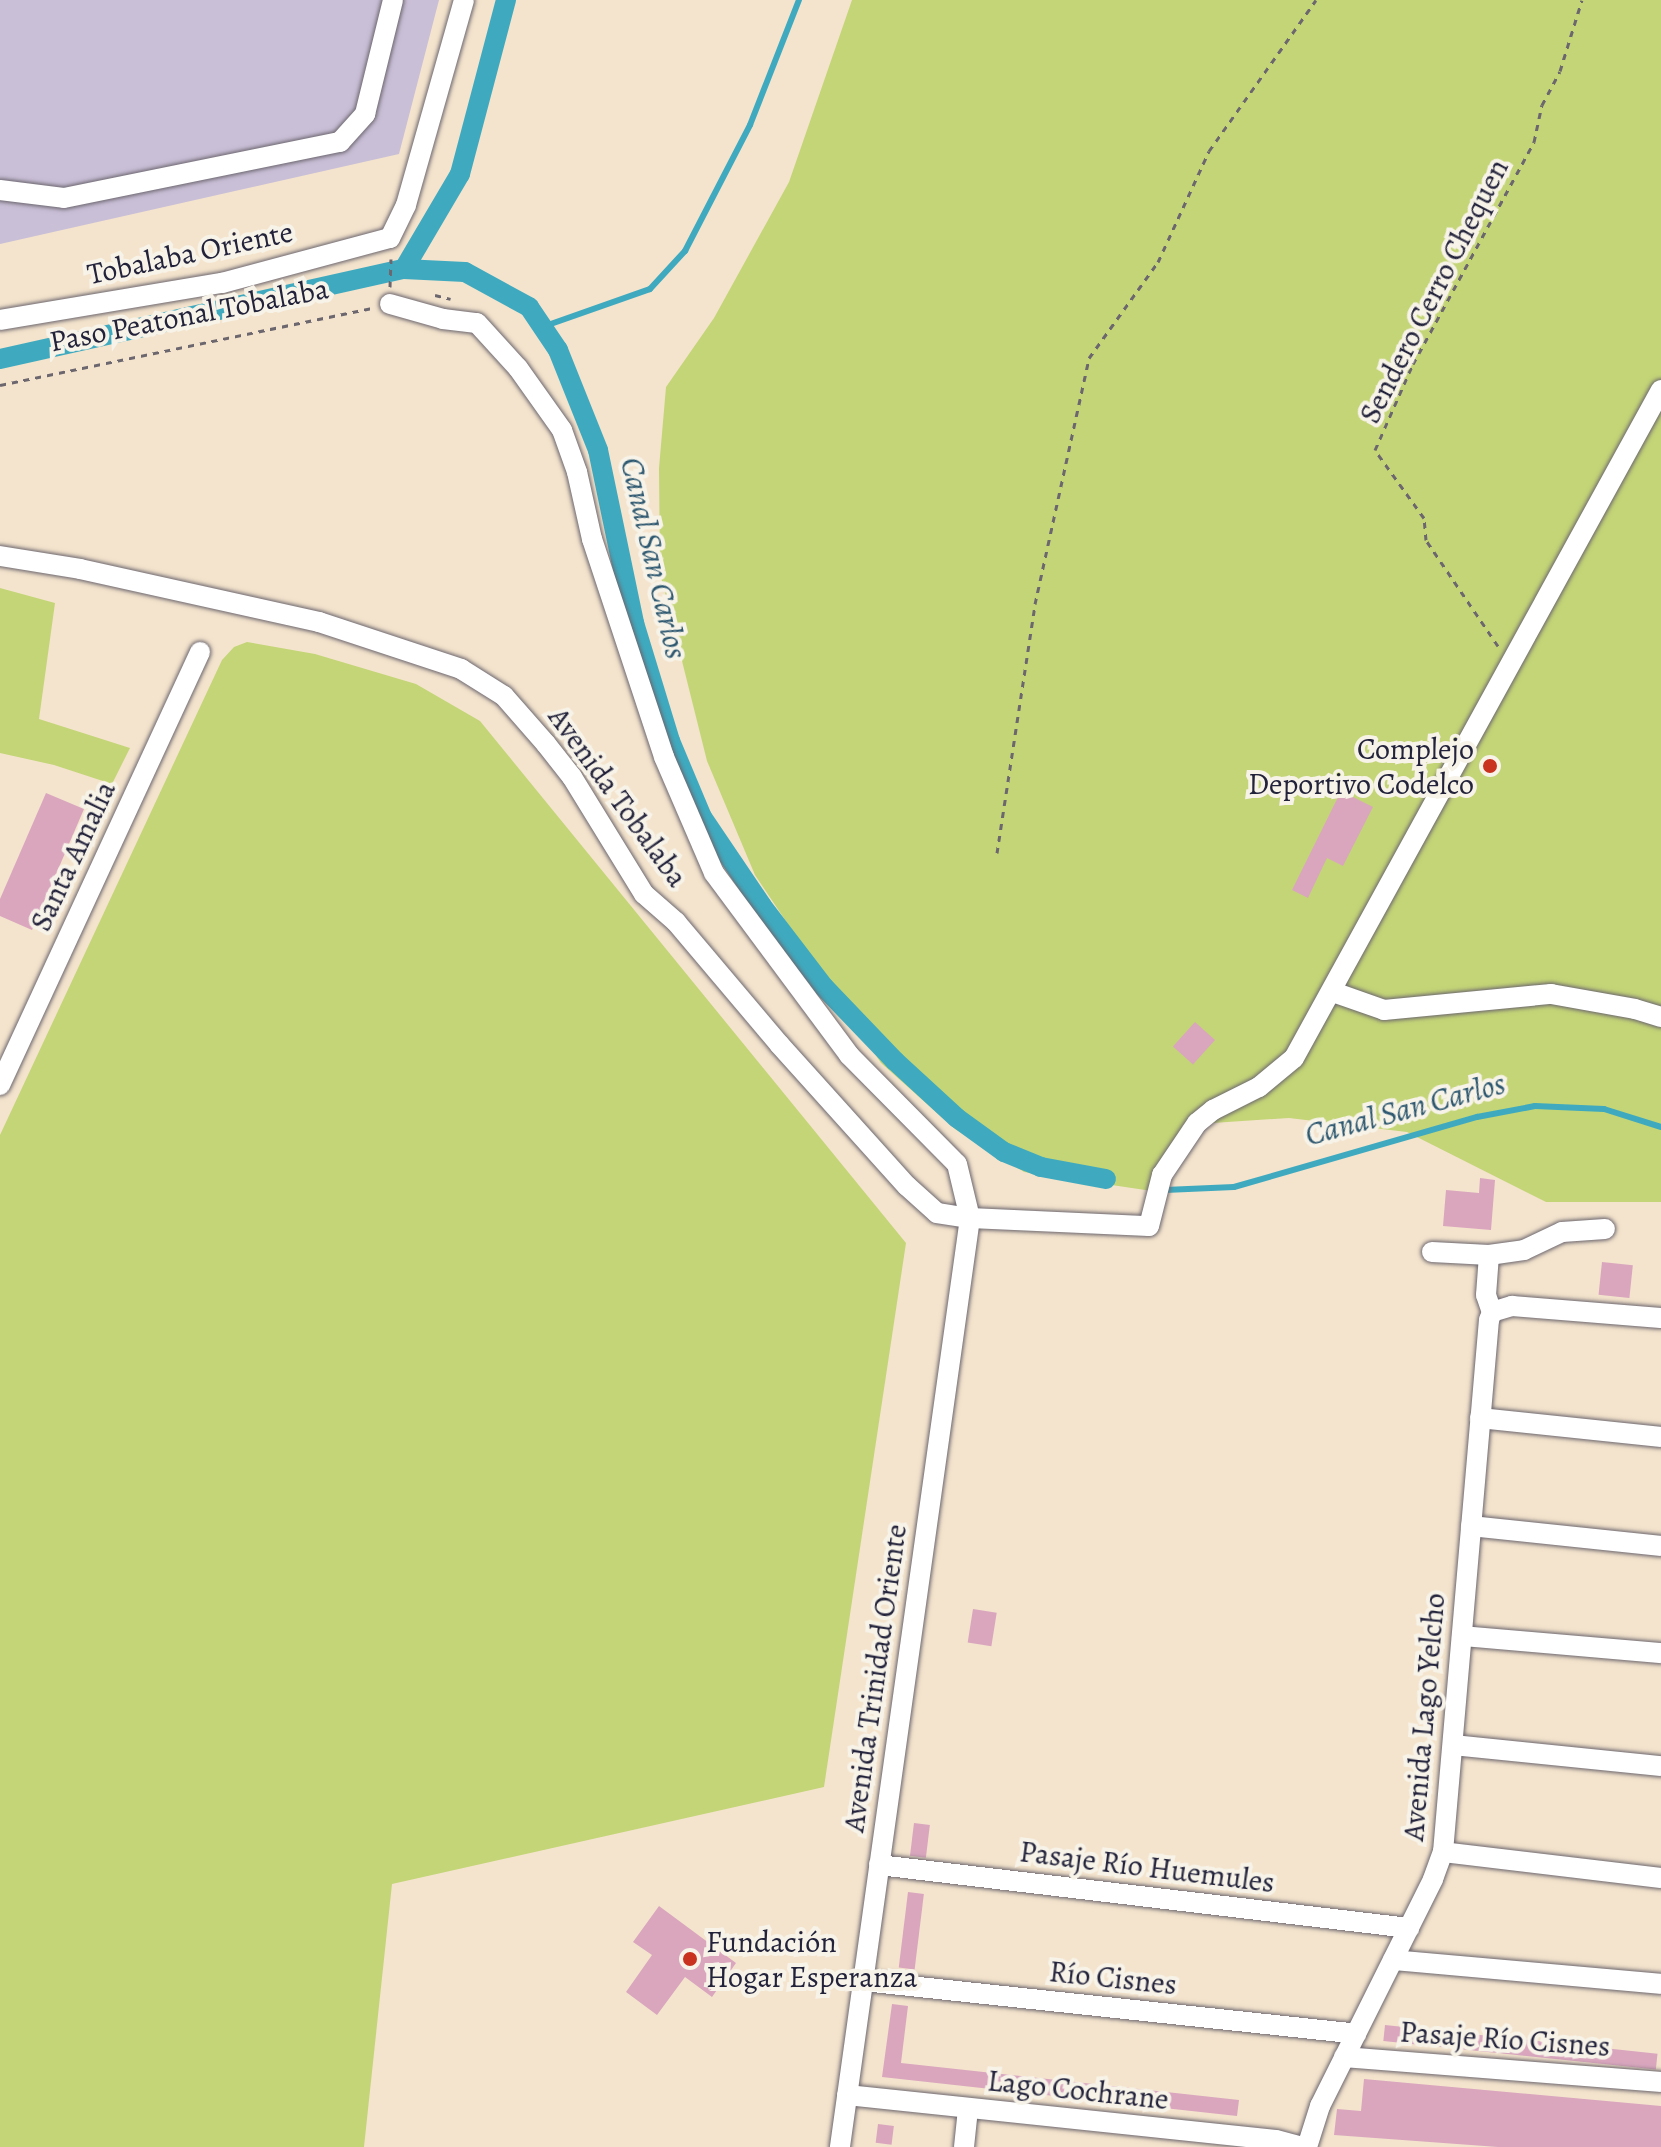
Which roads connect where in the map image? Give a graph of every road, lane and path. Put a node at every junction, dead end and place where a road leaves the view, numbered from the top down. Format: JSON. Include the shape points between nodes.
{"nodes":[{"id":1,"x":393,"y":0,"type":"edge"},
{"id":2,"x":464,"y":0,"type":"edge"},
{"id":3,"x":1316,"y":0,"type":"edge"},
{"id":4,"x":1582,"y":0,"type":"edge"},
{"id":5,"x":0,"y":190,"type":"edge"},
{"id":6,"x":391,"y":245,"type":"junction"},
{"id":7,"x":390,"y":300,"type":"junction"},
{"id":8,"x":0,"y":320,"type":"edge"},
{"id":9,"x":0,"y":385,"type":"edge"},
{"id":10,"x":1661,"y":390,"type":"edge"},
{"id":11,"x":0,"y":556,"type":"edge"},
{"id":12,"x":200,"y":652,"type":"dead end"},
{"id":13,"x":1511,"y":665,"type":"junction"},
{"id":14,"x":997,"y":853,"type":"dead end"},
{"id":15,"x":1333,"y":992,"type":"junction"},
{"id":16,"x":1661,"y":1017,"type":"edge"},
{"id":17,"x":0,"y":1085,"type":"edge"},
{"id":18,"x":970,"y":1218,"type":"junction"},
{"id":19,"x":1605,"y":1229,"type":"dead end"},
{"id":20,"x":1432,"y":1252,"type":"dead end"},
{"id":21,"x":1489,"y":1255,"type":"junction"},
{"id":22,"x":1492,"y":1312,"type":"junction"},
{"id":23,"x":1661,"y":1318,"type":"edge"},
{"id":24,"x":1480,"y":1418,"type":"junction"},
{"id":25,"x":1661,"y":1437,"type":"edge"},
{"id":26,"x":1471,"y":1526,"type":"junction"},
{"id":27,"x":1661,"y":1546,"type":"edge"},
{"id":28,"x":1462,"y":1636,"type":"junction"},
{"id":29,"x":1661,"y":1653,"type":"edge"},
{"id":30,"x":1453,"y":1745,"type":"junction"},
{"id":31,"x":1661,"y":1766,"type":"edge"},
{"id":32,"x":1443,"y":1852,"type":"junction"},
{"id":33,"x":879,"y":1865,"type":"junction"},
{"id":34,"x":1661,"y":1878,"type":"edge"},
{"id":35,"x":1409,"y":1928,"type":"junction"},
{"id":36,"x":1393,"y":1960,"type":"junction"},
{"id":37,"x":863,"y":1981,"type":"junction"},
{"id":38,"x":1661,"y":1984,"type":"edge"},
{"id":39,"x":1356,"y":2034,"type":"junction"},
{"id":40,"x":1344,"y":2057,"type":"junction"},
{"id":41,"x":1661,"y":2082,"type":"edge"},
{"id":42,"x":847,"y":2095,"type":"junction"},
{"id":43,"x":968,"y":2108,"type":"junction"},
{"id":44,"x":1149,"y":2137,"type":"edge"},
{"id":45,"x":840,"y":2147,"type":"edge"},
{"id":46,"x":964,"y":2147,"type":"edge"},
{"id":47,"x":1304,"y":2147,"type":"edge"}],
"edges":[{"from":1,"to":5,"type":"street","via":[[365,114],[340,142],[64,198]]},
{"from":2,"to":6,"type":"street"},
{"from":3,"to":14,"type":"path","via":[[1215,142],[1158,262],[1089,358],[1035,604]]},
{"from":4,"to":13,"type":"path","name":"Sendero Cerro Chequen","via":[[1560,71],[1542,105],[1534,142],[1413,364],[1375,450],[1424,518],[1426,540]]},
{"from":6,"to":7,"type":"path"},
{"from":6,"to":8,"type":"street","name":"Tobalaba Oriente","via":[[222,283]]},
{"from":7,"to":9,"type":"path","name":"Paso Peatonal Tobalaba"},
{"from":7,"to":18,"type":"street","via":[[443,319],[477,323],[518,368],[562,430],[664,757],[714,873],[849,1055],[957,1164]]},
{"from":10,"to":13,"type":"street"},
{"from":11,"to":18,"type":"street","name":"Avenida Tobalaba","via":[[332,626],[461,669],[504,696],[572,777],[644,894],[676,922],[907,1186],[937,1213]]},
{"from":12,"to":17,"type":"street","name":"Santa Amalia"},
{"from":13,"to":15,"type":"street"},
{"from":15,"to":16,"type":"street","via":[[1384,1010],[1551,994]]},
{"from":15,"to":18,"type":"street","name":"Avenida Tobalaba","via":[[1294,1058],[1259,1087],[1197,1123],[1162,1175],[1149,1226]]},
{"from":18,"to":33,"type":"street","name":"Avenida Trinidad Oriente"},
{"from":19,"to":21,"type":"street","via":[[1562,1232],[1524,1250]]},
{"from":20,"to":21,"type":"street"},
{"from":21,"to":22,"type":"street","name":"Avenida Lago Yelcho","via":[[1486,1295]]},
{"from":22,"to":23,"type":"street","via":[[1512,1306]]},
{"from":22,"to":24,"type":"street","name":"Avenida Lago Yelcho"},
{"from":24,"to":25,"type":"street"},
{"from":24,"to":26,"type":"street","name":"Avenida Lago Yelcho"},
{"from":26,"to":27,"type":"street"},
{"from":26,"to":28,"type":"street","name":"Avenida Lago Yelcho"},
{"from":28,"to":29,"type":"street"},
{"from":28,"to":30,"type":"street","name":"Avenida Lago Yelcho"},
{"from":30,"to":31,"type":"street"},
{"from":30,"to":32,"type":"street","name":"Avenida Lago Yelcho"},
{"from":32,"to":34,"type":"street"},
{"from":32,"to":35,"type":"street","name":"Avenida Lago Yelcho"},
{"from":33,"to":35,"type":"street","name":"Pasaje Río Huemules"},
{"from":33,"to":37,"type":"street","name":"Avenida Trinidad Oriente"},
{"from":35,"to":36,"type":"street","name":"Avenida Lago Yelcho"},
{"from":36,"to":38,"type":"street"},
{"from":36,"to":39,"type":"street","name":"Avenida Lago Yelcho"},
{"from":37,"to":39,"type":"street","name":"Río Cisnes"},
{"from":37,"to":42,"type":"street","name":"Avenida Trinidad Oriente"},
{"from":39,"to":40,"type":"street","name":"Avenida Lago Yelcho"},
{"from":40,"to":41,"type":"street","name":"Pasaje Río Cisnes"},
{"from":40,"to":47,"type":"street","name":"Avenida Lago Yelcho"},
{"from":42,"to":43,"type":"street","name":"Lago Cochrane"},
{"from":42,"to":45,"type":"street","name":"Avenida Trinidad Oriente"},
{"from":43,"to":44,"type":"street","name":"Lago Cochrane"},
{"from":43,"to":46,"type":"street"},
{"from":44,"to":47,"type":"street","name":"Lago Cochrane","via":[[1276,2140]]}]}
